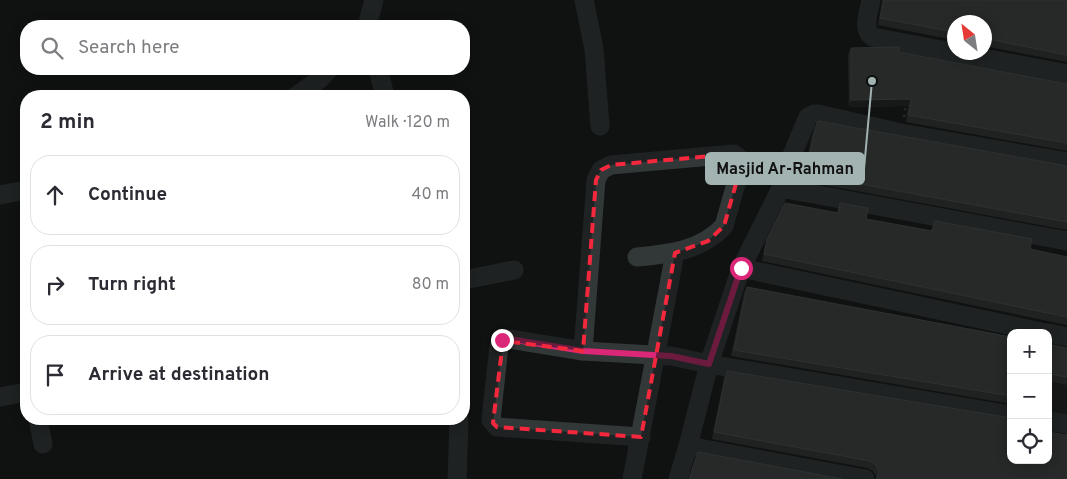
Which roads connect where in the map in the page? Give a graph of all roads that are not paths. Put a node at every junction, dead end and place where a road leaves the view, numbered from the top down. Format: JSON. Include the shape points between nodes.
{"nodes":[{"id":1,"x":374,"y":0,"type":"edge"},
{"id":2,"x":584,"y":0,"type":"edge"},
{"id":3,"x":871,"y":0,"type":"edge"},
{"id":4,"x":368,"y":20,"type":"edge"},
{"id":5,"x":1067,"y":74,"type":"edge"},
{"id":6,"x":324,"y":75,"type":"edge"},
{"id":7,"x":380,"y":75,"type":"edge"},
{"id":8,"x":304,"y":90,"type":"edge"},
{"id":9,"x":383,"y":90,"type":"edge"},
{"id":10,"x":600,"y":126,"type":"dead end"},
{"id":11,"x":1067,"y":162,"type":"edge"},
{"id":12,"x":781,"y":188,"type":"junction"},
{"id":13,"x":20,"y":191,"type":"edge"},
{"id":14,"x":0,"y":195,"type":"edge"},
{"id":15,"x":1067,"y":241,"type":"edge"},
{"id":16,"x":675,"y":253,"type":"junction"},
{"id":17,"x":636,"y":257,"type":"dead end"},
{"id":18,"x":741,"y":268,"type":"junction"},
{"id":19,"x":514,"y":270,"type":"dead end"},
{"id":20,"x":470,"y":279,"type":"edge"},
{"id":21,"x":1028,"y":329,"type":"edge"},
{"id":22,"x":1052,"y":334,"type":"edge"},
{"id":23,"x":1067,"y":337,"type":"edge"},
{"id":24,"x":583,"y":351,"type":"junction"},
{"id":25,"x":663,"y":356,"type":"junction"},
{"id":26,"x":704,"y":362,"type":"junction"},
{"id":27,"x":20,"y":393,"type":"edge"},
{"id":28,"x":0,"y":397,"type":"edge"},
{"id":29,"x":1007,"y":414,"type":"edge"},
{"id":30,"x":1052,"y":422,"type":"edge"},
{"id":31,"x":1067,"y":424,"type":"edge"},
{"id":32,"x":39,"y":425,"type":"edge"},
{"id":33,"x":459,"y":425,"type":"edge"},
{"id":34,"x":641,"y":437,"type":"junction"},
{"id":35,"x":43,"y":444,"type":"dead end"},
{"id":36,"x":688,"y":446,"type":"junction"},
{"id":37,"x":457,"y":479,"type":"edge"},
{"id":38,"x":632,"y":479,"type":"edge"},
{"id":39,"x":678,"y":479,"type":"edge"},
{"id":40,"x":864,"y":479,"type":"edge"}],
"edges":[{"from":1,"to":4,"type":"street"},
{"from":2,"to":10,"type":"street","via":[[594,49]]},
{"from":3,"to":5,"type":"street","via":[[866,30],[873,37]]},
{"from":6,"to":8,"type":"street"},
{"from":7,"to":9,"type":"street"},
{"from":11,"to":12,"type":"street","via":[[814,114],[808,117]]},
{"from":12,"to":15,"type":"street"},
{"from":12,"to":18,"type":"street"},
{"from":13,"to":14,"type":"street"},
{"from":16,"to":17,"type":"street"},
{"from":16,"to":24,"type":"street","via":[[708,241],[724,226],[741,166],[734,154],[611,165],[601,170],[596,180]]},
{"from":16,"to":25,"type":"street"},
{"from":18,"to":21,"type":"street"},
{"from":18,"to":26,"type":"street"},
{"from":19,"to":20,"type":"street"},
{"from":22,"to":23,"type":"street"},
{"from":24,"to":25,"type":"street"},
{"from":24,"to":34,"type":"street","via":[[502,340],[493,423],[497,427]]},
{"from":25,"to":26,"type":"street"},
{"from":25,"to":34,"type":"street"},
{"from":26,"to":29,"type":"street"},
{"from":26,"to":36,"type":"street"},
{"from":27,"to":28,"type":"street"},
{"from":30,"to":31,"type":"street"},
{"from":32,"to":35,"type":"street"},
{"from":33,"to":37,"type":"street"},
{"from":34,"to":38,"type":"street"},
{"from":36,"to":39,"type":"street"},
{"from":36,"to":40,"type":"street"}]}
